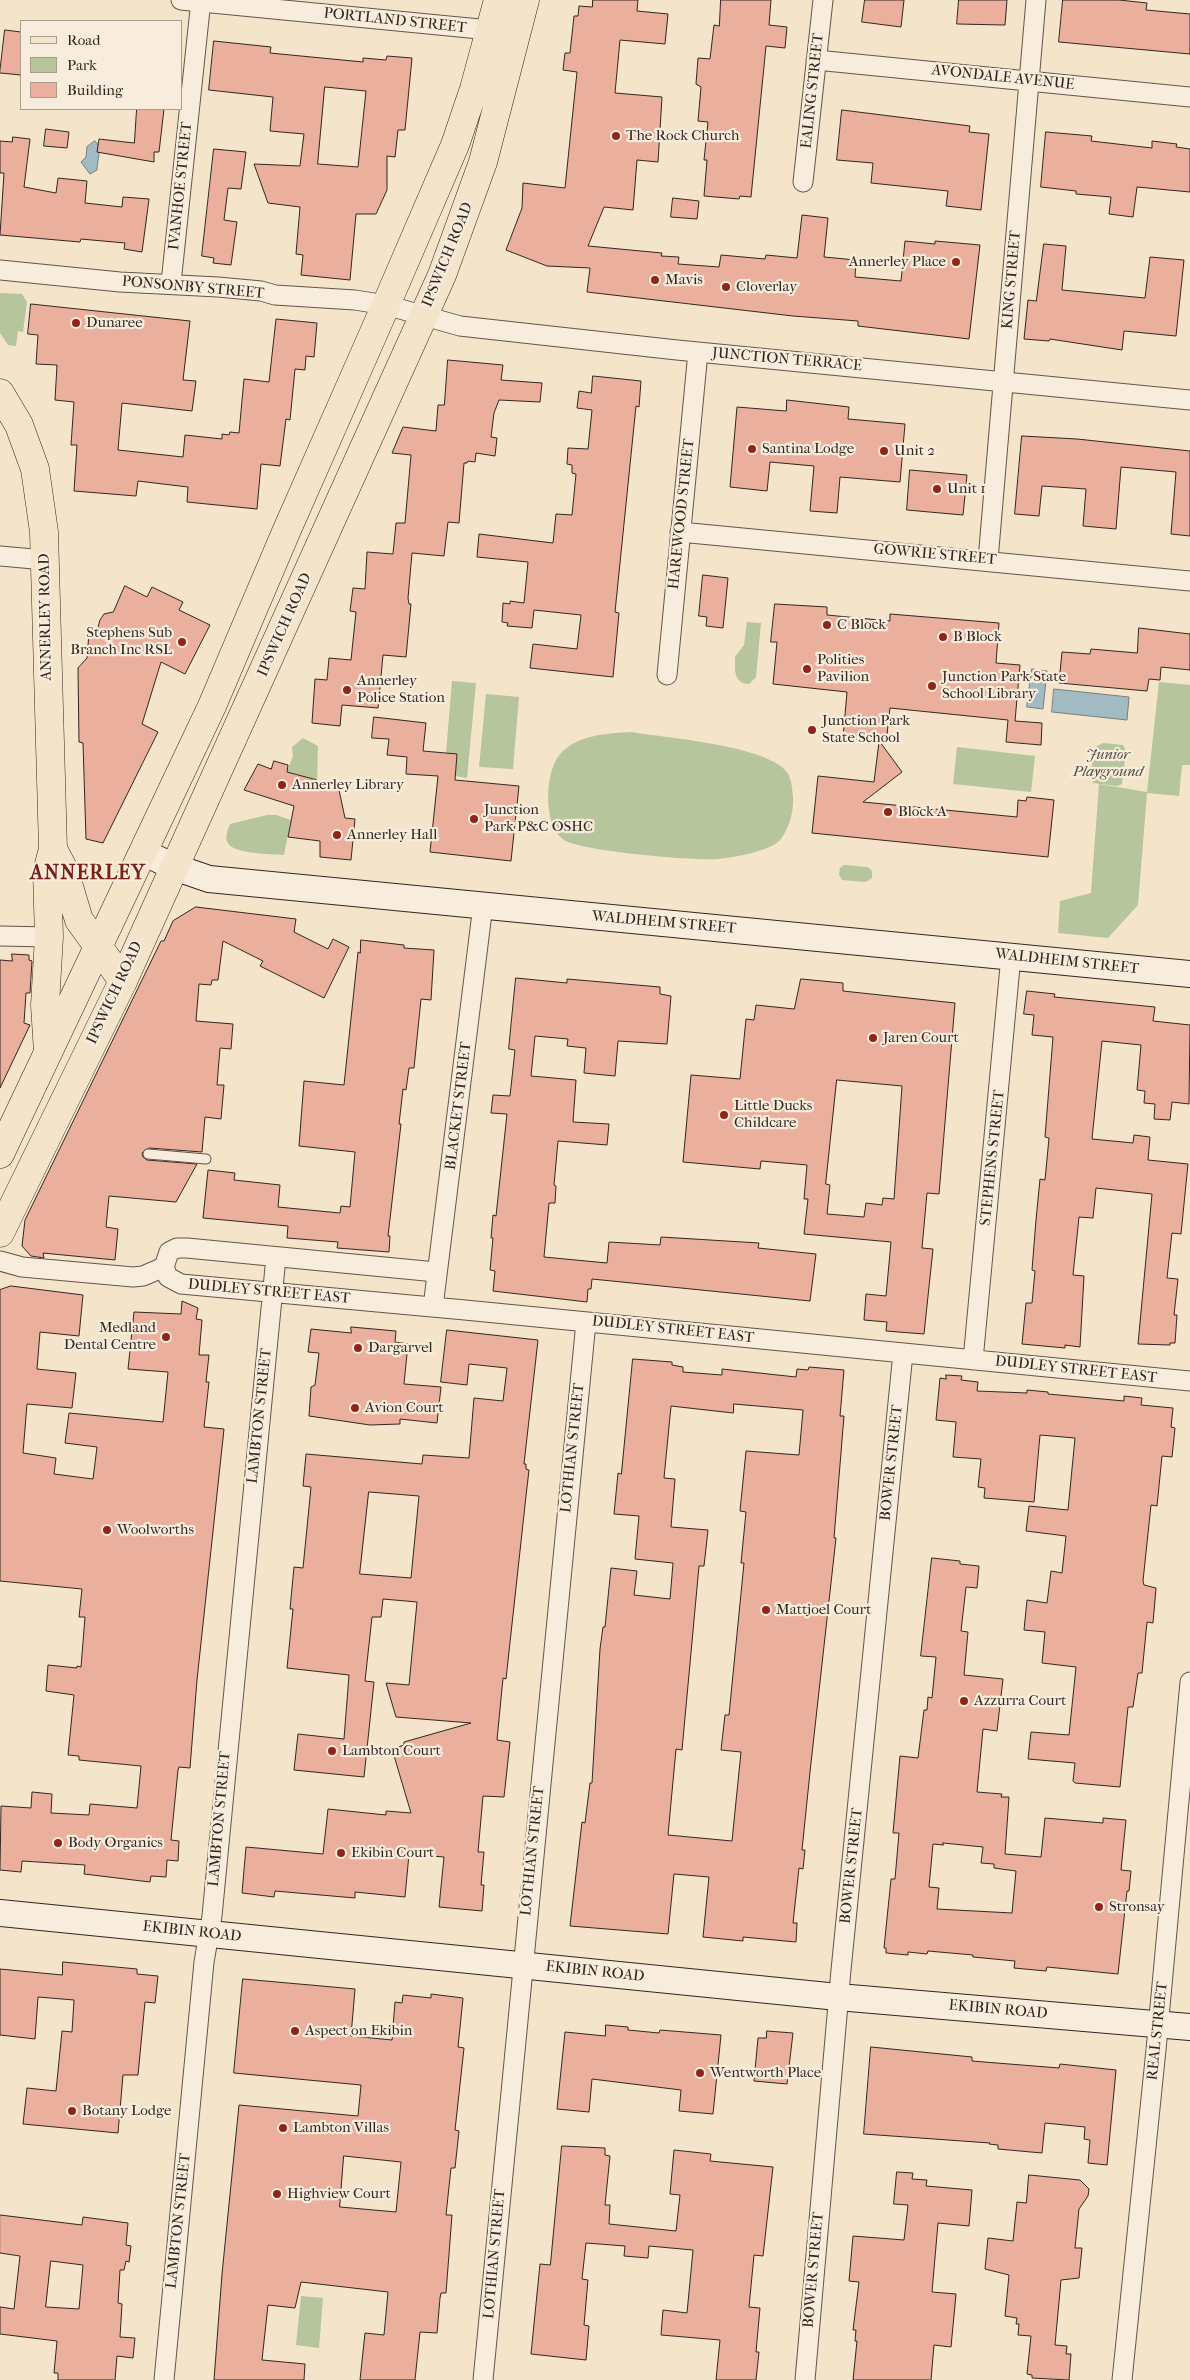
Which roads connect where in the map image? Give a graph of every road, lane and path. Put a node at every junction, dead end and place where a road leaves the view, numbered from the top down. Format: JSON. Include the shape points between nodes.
{"nodes":[{"id":1,"x":181,"y":0,"type":"edge"},
{"id":2,"x":498,"y":0,"type":"edge"},
{"id":3,"x":525,"y":0,"type":"edge"},
{"id":4,"x":823,"y":0,"type":"edge"},
{"id":5,"x":1036,"y":0,"type":"edge"},
{"id":6,"x":200,"y":1,"type":"edge"},
{"id":7,"x":490,"y":30,"type":"junction"},
{"id":8,"x":816,"y":60,"type":"junction"},
{"id":9,"x":1029,"y":81,"type":"junction"},
{"id":10,"x":1190,"y":97,"type":"edge"},
{"id":11,"x":803,"y":182,"type":"dead end"},
{"id":12,"x":0,"y":270,"type":"edge"},
{"id":13,"x":171,"y":283,"type":"junction"},
{"id":14,"x":386,"y":305,"type":"junction"},
{"id":15,"x":423,"y":317,"type":"junction"},
{"id":16,"x":698,"y":352,"type":"junction"},
{"id":17,"x":1003,"y":382,"type":"junction"},
{"id":18,"x":0,"y":393,"type":"edge"},
{"id":19,"x":1190,"y":400,"type":"edge"},
{"id":20,"x":680,"y":532,"type":"junction"},
{"id":21,"x":0,"y":556,"type":"edge"},
{"id":22,"x":44,"y":560,"type":"junction"},
{"id":23,"x":988,"y":560,"type":"junction"},
{"id":24,"x":1190,"y":581,"type":"edge"},
{"id":25,"x":667,"y":675,"type":"dead end"},
{"id":26,"x":53,"y":849,"type":"junction"},
{"id":27,"x":143,"y":852,"type":"junction"},
{"id":28,"x":174,"y":867,"type":"junction"},
{"id":29,"x":483,"y":905,"type":"junction"},
{"id":30,"x":0,"y":936,"type":"edge"},
{"id":31,"x":49,"y":937,"type":"junction"},
{"id":32,"x":98,"y":949,"type":"junction"},
{"id":33,"x":1011,"y":956,"type":"junction"},
{"id":34,"x":1190,"y":974,"type":"edge"},
{"id":35,"x":123,"y":981,"type":"junction"},
{"id":36,"x":48,"y":1052,"type":"junction"},
{"id":37,"x":0,"y":1154,"type":"edge"},
{"id":38,"x":148,"y":1154,"type":"dead end"},
{"id":39,"x":206,"y":1159,"type":"dead end"},
{"id":40,"x":0,"y":1233,"type":"edge"},
{"id":41,"x":276,"y":1257,"type":"junction"},
{"id":42,"x":0,"y":1261,"type":"edge"},
{"id":43,"x":164,"y":1267,"type":"junction"},
{"id":44,"x":436,"y":1272,"type":"junction"},
{"id":45,"x":273,"y":1292,"type":"junction"},
{"id":46,"x":433,"y":1307,"type":"junction"},
{"id":47,"x":586,"y":1322,"type":"junction"},
{"id":48,"x":903,"y":1353,"type":"junction"},
{"id":49,"x":973,"y":1360,"type":"junction"},
{"id":50,"x":1190,"y":1381,"type":"edge"},
{"id":51,"x":1190,"y":1682,"type":"edge"},
{"id":52,"x":0,"y":1913,"type":"edge"},
{"id":53,"x":209,"y":1934,"type":"junction"},
{"id":54,"x":522,"y":1965,"type":"junction"},
{"id":55,"x":838,"y":1997,"type":"junction"},
{"id":56,"x":1158,"y":2024,"type":"junction"},
{"id":57,"x":1190,"y":2028,"type":"edge"},
{"id":58,"x":164,"y":2380,"type":"edge"},
{"id":59,"x":483,"y":2380,"type":"edge"},
{"id":60,"x":805,"y":2380,"type":"edge"},
{"id":61,"x":1122,"y":2380,"type":"edge"}],
"edges":[{"from":1,"to":6,"type":"street","name":"PORTLAND STREET"},
{"from":2,"to":7,"type":"main road"},
{"from":3,"to":15,"type":"main road","name":"IPSWICH ROAD","via":[[483,162],[466,213]]},
{"from":4,"to":8,"type":"street","name":"EALING STREET"},
{"from":5,"to":9,"type":"street","name":"KING STREET"},
{"from":6,"to":7,"type":"street","name":"PORTLAND STREET"},
{"from":6,"to":13,"type":"street","name":"IVANHOE STREET"},
{"from":7,"to":14,"type":"main road","via":[[454,145]]},
{"from":8,"to":9,"type":"street","name":"AVONDALE AVENUE"},
{"from":8,"to":11,"type":"street","name":"EALING STREET"},
{"from":9,"to":10,"type":"street","name":"AVONDALE AVENUE"},
{"from":9,"to":17,"type":"street","name":"KING STREET"},
{"from":12,"to":13,"type":"street","name":"PONSONBY STREET","via":[[120,282]]},
{"from":13,"to":14,"type":"street","name":"PONSONBY STREET"},
{"from":14,"to":15,"type":"street","name":"JUNCTION TERRACE"},
{"from":14,"to":27,"type":"main road","via":[[212,706]]},
{"from":15,"to":16,"type":"street","name":"JUNCTION TERRACE","via":[[460,326]]},
{"from":15,"to":28,"type":"main road","name":"IPSWICH ROAD"},
{"from":16,"to":17,"type":"street","name":"JUNCTION TERRACE"},
{"from":16,"to":20,"type":"street","name":"HAREWOOD STREET"},
{"from":17,"to":19,"type":"street","name":"JUNCTION TERRACE"},
{"from":17,"to":23,"type":"street","name":"KING STREET"},
{"from":18,"to":22,"type":"main road","name":"ANNERLEY ROAD","via":[[19,425],[35,469],[44,532]]},
{"from":20,"to":23,"type":"street","name":"GOWRIE STREET"},
{"from":20,"to":25,"type":"street","name":"HAREWOOD STREET"},
{"from":21,"to":22,"type":"street"},
{"from":22,"to":26,"type":"main road","name":"ANNERLEY ROAD"},
{"from":23,"to":24,"type":"street","name":"GOWRIE STREET"},
{"from":26,"to":31,"type":"main road","name":"ANNERLEY ROAD","via":[[47,872]]},
{"from":26,"to":32,"type":"main road","name":"ANNERLEY ROAD","via":[[64,870],[79,920]]},
{"from":27,"to":28,"type":"street","name":"WALDHEIM STREET"},
{"from":27,"to":32,"type":"main road"},
{"from":28,"to":29,"type":"street","name":"WALDHEIM STREET","via":[[209,879]]},
{"from":28,"to":35,"type":"main road","name":"IPSWICH ROAD"},
{"from":29,"to":33,"type":"street","name":"WALDHEIM STREET"},
{"from":29,"to":44,"type":"street","name":"BLACKET STREET"},
{"from":30,"to":31,"type":"street"},
{"from":31,"to":36,"type":"main road","name":"ANNERLEY ROAD","via":[[45,1005]]},
{"from":32,"to":35,"type":"main road","name":"ANNERLEY ROAD"},
{"from":32,"to":36,"type":"main road"},
{"from":33,"to":34,"type":"street","name":"WALDHEIM STREET"},
{"from":33,"to":49,"type":"street","name":"STEPHENS STREET"},
{"from":35,"to":40,"type":"main road","name":"IPSWICH ROAD"},
{"from":36,"to":37,"type":"main road"},
{"from":38,"to":39,"type":"lane"},
{"from":41,"to":43,"type":"street","via":[[177,1248],[168,1252]]},
{"from":41,"to":44,"type":"street"},
{"from":41,"to":45,"type":"street","name":"LAMBTON STREET"},
{"from":42,"to":43,"type":"street","via":[[22,1267],[132,1277]]},
{"from":43,"to":45,"type":"street","name":"DUDLEY STREET EAST","via":[[168,1277],[181,1284]]},
{"from":44,"to":46,"type":"street","name":"BLACKET STREET"},
{"from":45,"to":46,"type":"street","name":"DUDLEY STREET EAST"},
{"from":45,"to":53,"type":"street","name":"LAMBTON STREET"},
{"from":46,"to":47,"type":"street","name":"DUDLEY STREET EAST"},
{"from":47,"to":48,"type":"street","name":"DUDLEY STREET EAST"},
{"from":47,"to":54,"type":"street","name":"LOTHIAN STREET"},
{"from":48,"to":49,"type":"street","name":"DUDLEY STREET EAST"},
{"from":48,"to":55,"type":"street","name":"BOWER STREET"},
{"from":49,"to":50,"type":"street","name":"DUDLEY STREET EAST"},
{"from":51,"to":56,"type":"street","name":"REAL STREET"},
{"from":52,"to":53,"type":"street","name":"EKIBIN ROAD"},
{"from":53,"to":54,"type":"street","name":"EKIBIN ROAD"},
{"from":53,"to":58,"type":"street","name":"LAMBTON STREET"},
{"from":54,"to":55,"type":"street","name":"EKIBIN ROAD"},
{"from":54,"to":59,"type":"street","name":"LOTHIAN STREET"},
{"from":55,"to":56,"type":"street","name":"EKIBIN ROAD"},
{"from":55,"to":60,"type":"street","name":"BOWER STREET"},
{"from":56,"to":57,"type":"street","name":"EKIBIN ROAD"},
{"from":56,"to":61,"type":"street","name":"REAL STREET"}]}
